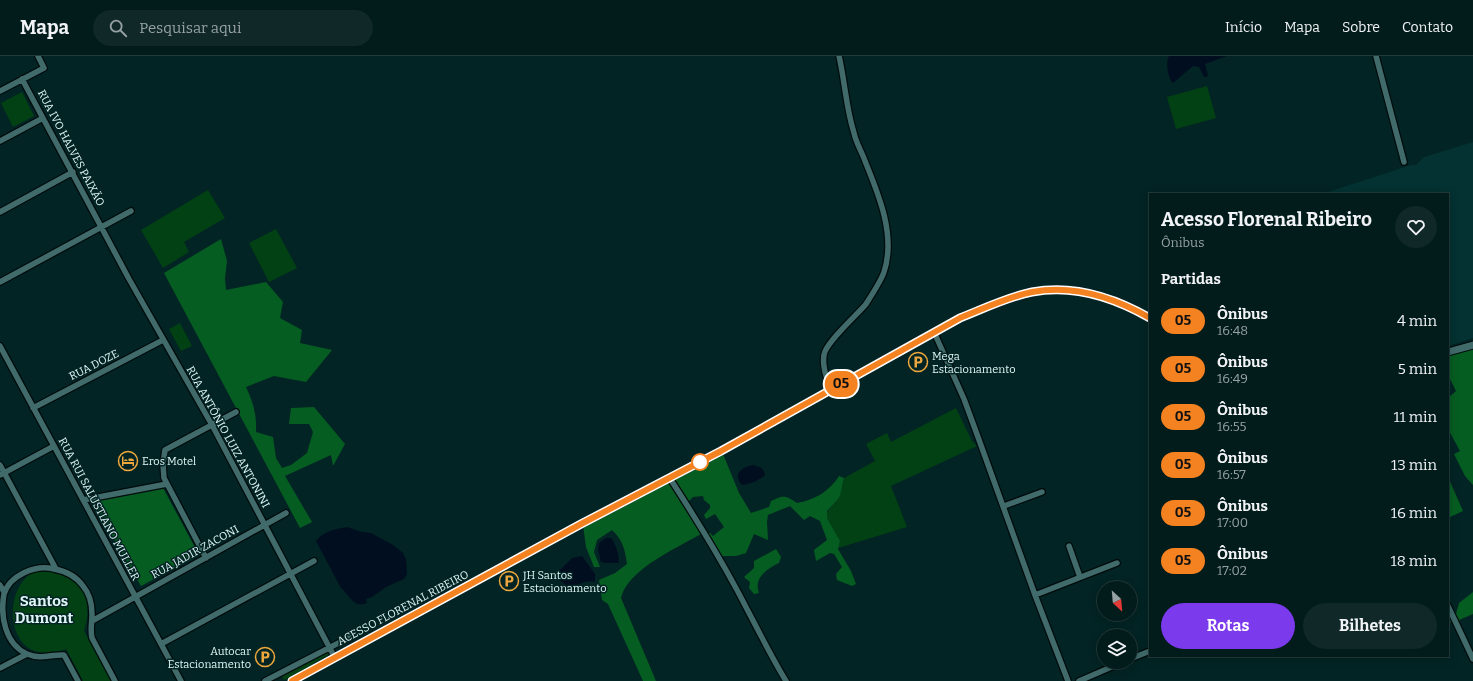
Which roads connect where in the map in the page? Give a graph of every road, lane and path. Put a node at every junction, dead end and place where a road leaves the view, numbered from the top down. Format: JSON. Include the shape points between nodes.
{"nodes":[{"id":1,"x":38,"y":56,"type":"edge"},
{"id":2,"x":839,"y":56,"type":"edge"},
{"id":3,"x":1376,"y":56,"type":"edge"},
{"id":4,"x":22,"y":79,"type":"junction"},
{"id":5,"x":0,"y":91,"type":"edge"},
{"id":6,"x":43,"y":118,"type":"junction"},
{"id":7,"x":0,"y":141,"type":"edge"},
{"id":8,"x":1404,"y":162,"type":"dead end"},
{"id":9,"x":73,"y":172,"type":"junction"},
{"id":10,"x":131,"y":211,"type":"dead end"},
{"id":11,"x":0,"y":212,"type":"edge"},
{"id":12,"x":101,"y":227,"type":"junction"},
{"id":13,"x":0,"y":282,"type":"edge"},
{"id":14,"x":1149,"y":317,"type":"edge"},
{"id":15,"x":934,"y":332,"type":"junction"},
{"id":16,"x":163,"y":340,"type":"junction"},
{"id":17,"x":1473,"y":345,"type":"edge"},
{"id":18,"x":0,"y":346,"type":"edge"},
{"id":19,"x":1449,"y":352,"type":"edge"},
{"id":20,"x":830,"y":390,"type":"junction"},
{"id":21,"x":33,"y":408,"type":"junction"},
{"id":22,"x":236,"y":412,"type":"dead end"},
{"id":23,"x":212,"y":425,"type":"junction"},
{"id":24,"x":54,"y":446,"type":"junction"},
{"id":25,"x":0,"y":466,"type":"edge"},
{"id":26,"x":2,"y":474,"type":"edge"},
{"id":27,"x":669,"y":477,"type":"junction"},
{"id":28,"x":167,"y":484,"type":"junction"},
{"id":29,"x":1042,"y":492,"type":"dead end"},
{"id":30,"x":83,"y":500,"type":"junction"},
{"id":31,"x":1004,"y":506,"type":"junction"},
{"id":32,"x":286,"y":513,"type":"dead end"},
{"id":33,"x":265,"y":525,"type":"junction"},
{"id":34,"x":1068,"y":546,"type":"dead end"},
{"id":35,"x":206,"y":558,"type":"junction"},
{"id":36,"x":314,"y":562,"type":"dead end"},
{"id":37,"x":1117,"y":563,"type":"dead end"},
{"id":38,"x":56,"y":569,"type":"junction"},
{"id":39,"x":291,"y":574,"type":"junction"},
{"id":40,"x":1080,"y":577,"type":"junction"},
{"id":41,"x":0,"y":585,"type":"edge"},
{"id":42,"x":4,"y":592,"type":"junction"},
{"id":43,"x":1035,"y":595,"type":"junction"},
{"id":44,"x":135,"y":596,"type":"junction"},
{"id":45,"x":1449,"y":608,"type":"edge"},
{"id":46,"x":92,"y":620,"type":"junction"},
{"id":47,"x":354,"y":635,"type":"dead end"},
{"id":48,"x":161,"y":644,"type":"junction"},
{"id":49,"x":330,"y":647,"type":"junction"},
{"id":50,"x":1149,"y":651,"type":"edge"},
{"id":51,"x":27,"y":654,"type":"junction"},
{"id":52,"x":1137,"y":656,"type":"edge"},
{"id":53,"x":335,"y":658,"type":"junction"},
{"id":54,"x":1473,"y":659,"type":"edge"},
{"id":55,"x":0,"y":668,"type":"edge"},
{"id":56,"x":1107,"y":669,"type":"edge"},
{"id":57,"x":78,"y":681,"type":"edge"},
{"id":58,"x":115,"y":681,"type":"edge"},
{"id":59,"x":181,"y":681,"type":"edge"},
{"id":60,"x":265,"y":681,"type":"edge"},
{"id":61,"x":292,"y":681,"type":"edge"},
{"id":62,"x":786,"y":681,"type":"edge"},
{"id":63,"x":1068,"y":681,"type":"edge"},
{"id":64,"x":1079,"y":681,"type":"edge"}],
"edges":[{"from":1,"to":4,"type":"street","via":[[44,68]]},
{"from":2,"to":20,"type":"street","via":[[854,135],[878,194],[886,227],[888,250],[884,273],[866,303],[824,352],[823,364]]},
{"from":3,"to":8,"type":"street"},
{"from":4,"to":5,"type":"street"},
{"from":4,"to":6,"type":"street","name":"RUA IVO HALVES PAIXÃO"},
{"from":6,"to":7,"type":"street"},
{"from":6,"to":9,"type":"street","name":"RUA IVO HALVES PAIXÃO"},
{"from":9,"to":11,"type":"street"},
{"from":9,"to":12,"type":"street","name":"RUA IVO HALVES PAIXÃO"},
{"from":10,"to":12,"type":"street"},
{"from":12,"to":13,"type":"street"},
{"from":12,"to":16,"type":"street","name":"RUA ANTÔNIO LUIZ ANTONINI"},
{"from":14,"to":15,"type":"street","name":"ACESSO FLORENAL RIBEIRO","via":[[1131,307],[1097,295],[1050,290],[1032,292],[1002,301]]},
{"from":15,"to":20,"type":"street","name":"ACESSO FLORENAL RIBEIRO"},
{"from":15,"to":31,"type":"street","via":[[964,399]]},
{"from":16,"to":21,"type":"street","name":"RUA DOZE"},
{"from":16,"to":23,"type":"street","name":"RUA ANTÔNIO LUIZ ANTONINI"},
{"from":17,"to":19,"type":"street"},
{"from":18,"to":21,"type":"street","name":"RUA RUI SALUSTIANO MULLER"},
{"from":20,"to":27,"type":"street","name":"ACESSO FLORENAL RIBEIRO"},
{"from":21,"to":24,"type":"street","name":"RUA RUI SALUSTIANO MULLER"},
{"from":22,"to":23,"type":"street"},
{"from":23,"to":28,"type":"street","via":[[165,450],[163,464]]},
{"from":23,"to":33,"type":"street","name":"RUA ANTÔNIO LUIZ ANTONINI"},
{"from":24,"to":26,"type":"street"},
{"from":24,"to":30,"type":"street","name":"RUA RUI SALUSTIANO MULLER"},
{"from":25,"to":26,"type":"street"},
{"from":26,"to":38,"type":"street"},
{"from":27,"to":53,"type":"street","name":"ACESSO FLORENAL RIBEIRO"},
{"from":27,"to":62,"type":"street","via":[[737,589]]},
{"from":28,"to":30,"type":"street"},
{"from":28,"to":35,"type":"street"},
{"from":29,"to":31,"type":"street"},
{"from":30,"to":44,"type":"street","name":"RUA RUI SALUSTIANO MULLER"},
{"from":31,"to":43,"type":"street"},
{"from":32,"to":33,"type":"street","name":"RUA JADIR ZACONI"},
{"from":33,"to":35,"type":"street","name":"RUA JADIR ZACONI"},
{"from":33,"to":39,"type":"street","name":"RUA ANTÔNIO LUIZ ANTONINI"},
{"from":34,"to":40,"type":"street"},
{"from":35,"to":44,"type":"street","name":"RUA JADIR ZACONI"},
{"from":36,"to":39,"type":"street"},
{"from":37,"to":40,"type":"street"},
{"from":38,"to":42,"type":"street","via":[[38,568],[25,572],[12,581]]},
{"from":38,"to":46,"type":"street","via":[[74,577],[82,585],[91,605]]},
{"from":39,"to":48,"type":"street"},
{"from":39,"to":49,"type":"street","name":"RUA ANTÔNIO LUIZ ANTONINI"},
{"from":40,"to":43,"type":"street"},
{"from":41,"to":42,"type":"street"},
{"from":42,"to":51,"type":"street","via":[[2,620],[5,632],[13,644]]},
{"from":43,"to":63,"type":"street"},
{"from":44,"to":46,"type":"street","name":"RUA JADIR ZACONI"},
{"from":44,"to":48,"type":"street","name":"RUA RUI SALUSTIANO MULLER"},
{"from":45,"to":54,"type":"street"},
{"from":46,"to":58,"type":"street","via":[[92,638]]},
{"from":47,"to":49,"type":"street","name":"ACESSO FLORENAL RIBEIRO"},
{"from":48,"to":59,"type":"street","name":"RUA RUI SALUSTIANO MULLER"},
{"from":49,"to":53,"type":"street","name":"RUA ANTÔNIO LUIZ ANTONINI"},
{"from":49,"to":60,"type":"street","name":"ACESSO FLORENAL RIBEIRO"},
{"from":50,"to":52,"type":"street"},
{"from":51,"to":55,"type":"street"},
{"from":51,"to":57,"type":"street","via":[[38,657],[64,656]]},
{"from":53,"to":61,"type":"street","name":"ACESSO FLORENAL RIBEIRO"},
{"from":56,"to":64,"type":"street"}]}
